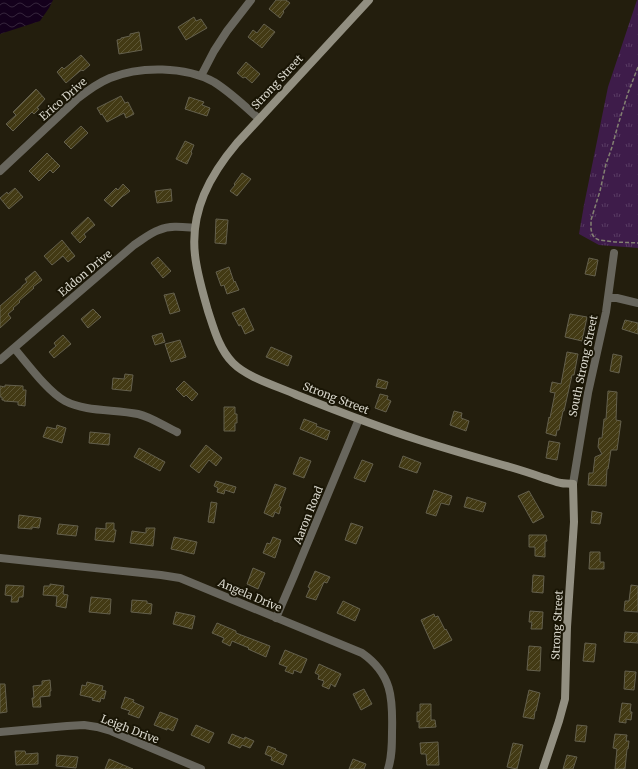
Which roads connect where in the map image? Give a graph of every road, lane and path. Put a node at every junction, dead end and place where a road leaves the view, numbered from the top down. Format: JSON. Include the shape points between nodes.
{"nodes":[{"id":1,"x":251,"y":0,"type":"edge"},
{"id":2,"x":369,"y":0,"type":"edge"},
{"id":3,"x":638,"y":67,"type":"edge"},
{"id":4,"x":201,"y":76,"type":"junction"},
{"id":5,"x":259,"y":119,"type":"junction"},
{"id":6,"x":0,"y":171,"type":"edge"},
{"id":7,"x":195,"y":228,"type":"junction"},
{"id":8,"x":638,"y":243,"type":"edge"},
{"id":9,"x":614,"y":253,"type":"dead end"},
{"id":10,"x":608,"y":298,"type":"junction"},
{"id":11,"x":638,"y":303,"type":"edge"},
{"id":12,"x":14,"y":348,"type":"junction"},
{"id":13,"x":0,"y":360,"type":"edge"},
{"id":14,"x":359,"y":419,"type":"junction"},
{"id":15,"x":177,"y":432,"type":"dead end"},
{"id":16,"x":573,"y":484,"type":"junction"},
{"id":17,"x":0,"y":558,"type":"edge"},
{"id":18,"x":276,"y":618,"type":"junction"},
{"id":19,"x":0,"y":732,"type":"edge"},
{"id":20,"x":201,"y":769,"type":"edge"},
{"id":21,"x":388,"y":769,"type":"edge"},
{"id":22,"x":543,"y":769,"type":"edge"}],
"edges":[{"from":1,"to":4,"type":"street","via":[[227,31]]},
{"from":2,"to":5,"type":"street","name":"Strong Street"},
{"from":3,"to":8,"type":"path","via":[[606,164],[591,220],[591,229],[595,238],[600,240]]},
{"from":4,"to":5,"type":"street","name":"Erico Drive","via":[[228,92]]},
{"from":4,"to":6,"type":"street","name":"Erico Drive","via":[[151,69],[109,78],[77,99]]},
{"from":5,"to":7,"type":"street","name":"Strong Street","via":[[214,172],[202,200]]},
{"from":7,"to":12,"type":"street","name":"Eddon Drive","via":[[170,227],[149,235]]},
{"from":7,"to":14,"type":"street","name":"Strong Street","via":[[195,256],[200,283],[216,334],[227,356],[254,377]]},
{"from":9,"to":10,"type":"street","name":"South Strong Street"},
{"from":10,"to":11,"type":"street"},
{"from":10,"to":16,"type":"street","name":"South Strong Street","via":[[588,393]]},
{"from":12,"to":13,"type":"street","name":"Eddon Drive"},
{"from":12,"to":15,"type":"street","via":[[46,385],[66,401],[86,407],[138,414]]},
{"from":14,"to":16,"type":"street","name":"Strong Street","via":[[439,447],[561,483]]},
{"from":14,"to":18,"type":"street","name":"Aaron Road"},
{"from":16,"to":22,"type":"street","name":"Strong Street","via":[[574,522],[565,699]]},
{"from":17,"to":18,"type":"street","name":"Angela Drive","via":[[180,578]]},
{"from":18,"to":21,"type":"street","name":"Angela Drive","via":[[362,653],[378,666],[384,675],[392,700],[392,750]]},
{"from":19,"to":20,"type":"street","name":"Leigh Drive","via":[[84,725],[97,727]]}]}
